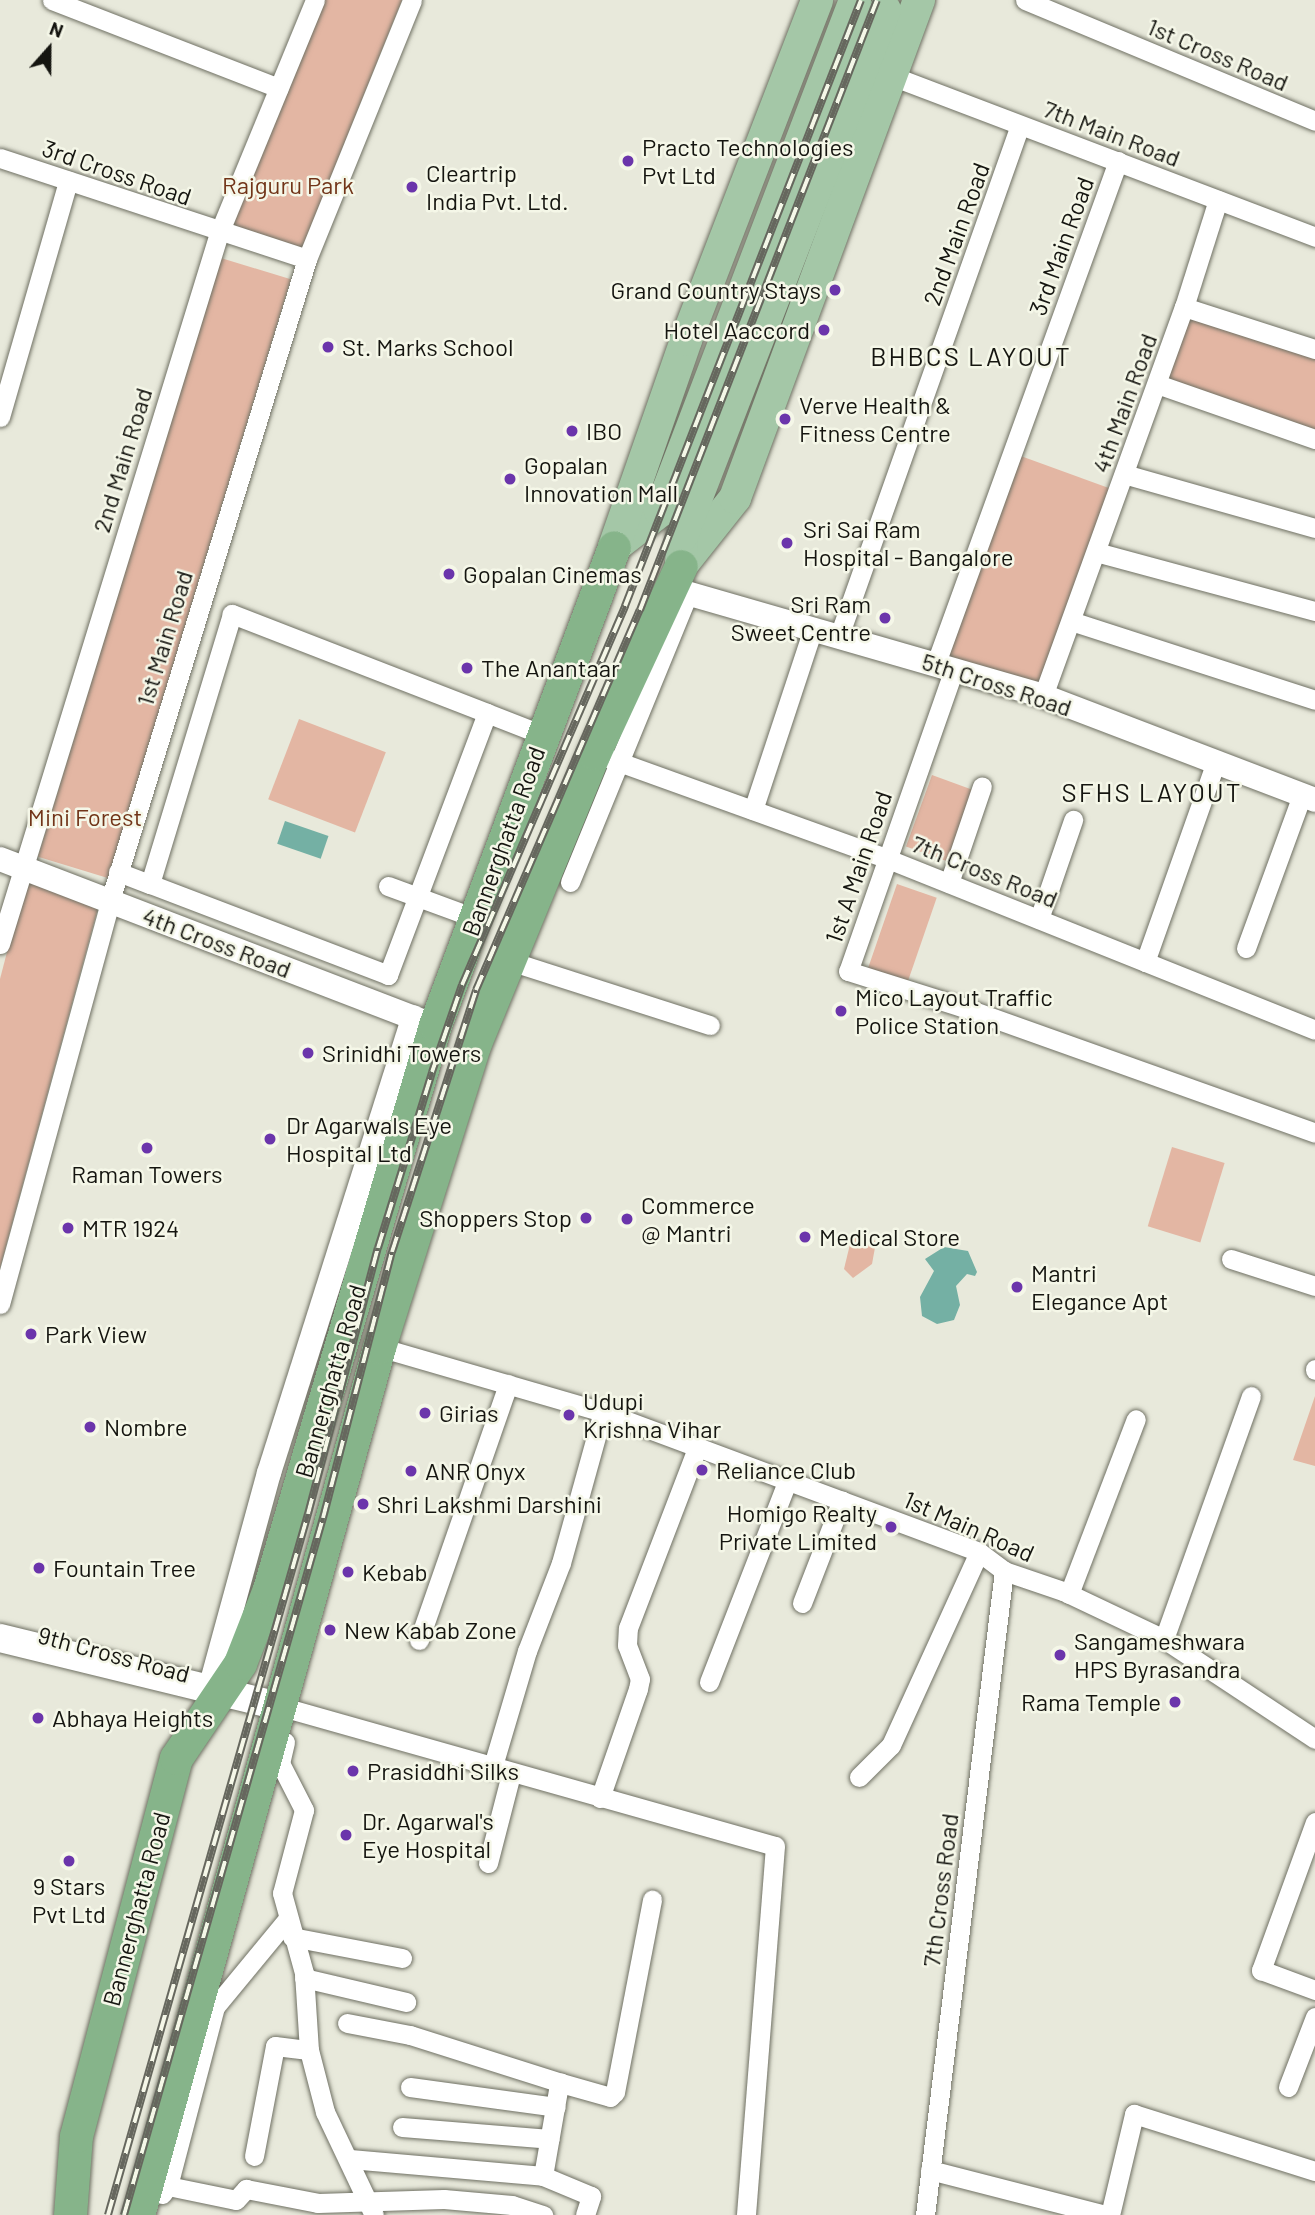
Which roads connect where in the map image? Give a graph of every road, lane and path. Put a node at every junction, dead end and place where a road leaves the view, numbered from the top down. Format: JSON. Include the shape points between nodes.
{"nodes":[{"id":1,"x":52,"y":0,"type":"edge"},
{"id":2,"x":315,"y":0,"type":"edge"},
{"id":3,"x":412,"y":0,"type":"edge"},
{"id":4,"x":817,"y":0,"type":"edge"},
{"id":5,"x":855,"y":0,"type":"edge"},
{"id":6,"x":919,"y":0,"type":"edge"},
{"id":7,"x":1026,"y":0,"type":"edge"},
{"id":8,"x":885,"y":10,"type":"dead end"},
{"id":9,"x":892,"y":76,"type":"junction"},
{"id":10,"x":279,"y":88,"type":"junction"},
{"id":11,"x":1315,"y":121,"type":"edge"},
{"id":12,"x":1020,"y":125,"type":"junction"},
{"id":13,"x":0,"y":158,"type":"edge"},
{"id":14,"x":1118,"y":162,"type":"junction"},
{"id":15,"x":68,"y":181,"type":"junction"},
{"id":16,"x":1218,"y":200,"type":"junction"},
{"id":17,"x":219,"y":233,"type":"junction"},
{"id":18,"x":1315,"y":237,"type":"edge"},
{"id":19,"x":307,"y":259,"type":"junction"},
{"id":20,"x":1184,"y":307,"type":"junction"},
{"id":21,"x":1315,"y":349,"type":"edge"},
{"id":22,"x":1157,"y":384,"type":"junction"},
{"id":23,"x":0,"y":417,"type":"edge"},
{"id":24,"x":1315,"y":439,"type":"edge"},
{"id":25,"x":1124,"y":474,"type":"junction"},
{"id":26,"x":1315,"y":528,"type":"edge"},
{"id":27,"x":614,"y":547,"type":"junction"},
{"id":28,"x":1096,"y":552,"type":"junction"},
{"id":29,"x":681,"y":583,"type":"junction"},
{"id":30,"x":1315,"y":611,"type":"edge"},
{"id":31,"x":1071,"y":621,"type":"junction"},
{"id":32,"x":813,"y":629,"type":"junction"},
{"id":33,"x":839,"y":636,"type":"junction"},
{"id":34,"x":945,"y":666,"type":"junction"},
{"id":35,"x":1043,"y":696,"type":"junction"},
{"id":36,"x":1315,"y":700,"type":"edge"},
{"id":37,"x":487,"y":713,"type":"junction"},
{"id":38,"x":543,"y":734,"type":"junction"},
{"id":39,"x":156,"y":748,"type":"junction"},
{"id":40,"x":606,"y":757,"type":"junction"},
{"id":41,"x":188,"y":758,"type":"junction"},
{"id":42,"x":1216,"y":762,"type":"junction"},
{"id":43,"x":982,"y":786,"type":"dead end"},
{"id":44,"x":1308,"y":797,"type":"edge"},
{"id":45,"x":753,"y":810,"type":"junction"},
{"id":46,"x":1073,"y":820,"type":"dead end"},
{"id":47,"x":888,"y":859,"type":"junction"},
{"id":48,"x":10,"y":863,"type":"edge"},
{"id":49,"x":118,"y":872,"type":"junction"},
{"id":50,"x":570,"y":882,"type":"dead end"},
{"id":51,"x":949,"y":883,"type":"junction"},
{"id":52,"x":150,"y":884,"type":"junction"},
{"id":53,"x":388,"y":886,"type":"dead end"},
{"id":54,"x":417,"y":897,"type":"junction"},
{"id":55,"x":110,"y":901,"type":"junction"},
{"id":56,"x":475,"y":918,"type":"junction"},
{"id":57,"x":1039,"y":919,"type":"junction"},
{"id":58,"x":0,"y":944,"type":"edge"},
{"id":59,"x":1246,"y":948,"type":"dead end"},
{"id":60,"x":507,"y":960,"type":"junction"},
{"id":61,"x":1145,"y":962,"type":"junction"},
{"id":62,"x":424,"y":1021,"type":"junction"},
{"id":63,"x":710,"y":1025,"type":"dead end"},
{"id":64,"x":1315,"y":1030,"type":"edge"},
{"id":65,"x":1315,"y":1133,"type":"edge"},
{"id":66,"x":1231,"y":1259,"type":"dead end"},
{"id":67,"x":1315,"y":1286,"type":"edge"},
{"id":68,"x":0,"y":1304,"type":"edge"},
{"id":69,"x":379,"y":1347,"type":"junction"},
{"id":70,"x":508,"y":1384,"type":"junction"},
{"id":71,"x":1251,"y":1396,"type":"dead end"},
{"id":72,"x":603,"y":1412,"type":"junction"},
{"id":73,"x":1136,"y":1419,"type":"dead end"},
{"id":74,"x":698,"y":1446,"type":"junction"},
{"id":75,"x":788,"y":1479,"type":"junction"},
{"id":76,"x":842,"y":1500,"type":"junction"},
{"id":77,"x":979,"y":1552,"type":"junction"},
{"id":78,"x":1004,"y":1571,"type":"junction"},
{"id":79,"x":1069,"y":1594,"type":"junction"},
{"id":80,"x":803,"y":1603,"type":"dead end"},
{"id":81,"x":0,"y":1622,"type":"edge"},
{"id":82,"x":0,"y":1638,"type":"edge"},
{"id":83,"x":1164,"y":1639,"type":"junction"},
{"id":84,"x":418,"y":1640,"type":"dead end"},
{"id":85,"x":709,"y":1682,"type":"dead end"},
{"id":86,"x":220,"y":1687,"type":"junction"},
{"id":87,"x":286,"y":1708,"type":"junction"},
{"id":88,"x":1315,"y":1739,"type":"edge"},
{"id":89,"x":502,"y":1771,"type":"junction"},
{"id":90,"x":859,"y":1777,"type":"dead end"},
{"id":91,"x":600,"y":1798,"type":"junction"},
{"id":92,"x":1315,"y":1822,"type":"edge"},
{"id":93,"x":488,"y":1863,"type":"dead end"},
{"id":94,"x":652,"y":1900,"type":"dead end"},
{"id":95,"x":289,"y":1929,"type":"junction"},
{"id":96,"x":401,"y":1958,"type":"dead end"},
{"id":97,"x":304,"y":1979,"type":"junction"},
{"id":98,"x":1315,"y":1990,"type":"edge"},
{"id":99,"x":406,"y":2002,"type":"dead end"},
{"id":100,"x":1315,"y":2017,"type":"edge"},
{"id":101,"x":347,"y":2023,"type":"dead end"},
{"id":102,"x":309,"y":2050,"type":"junction"},
{"id":103,"x":561,"y":2083,"type":"junction"},
{"id":104,"x":410,"y":2087,"type":"dead end"},
{"id":105,"x":1288,"y":2087,"type":"dead end"},
{"id":106,"x":556,"y":2107,"type":"junction"},
{"id":107,"x":402,"y":2127,"type":"dead end"},
{"id":108,"x":550,"y":2139,"type":"junction"},
{"id":109,"x":254,"y":2157,"type":"dead end"},
{"id":110,"x":350,"y":2159,"type":"junction"},
{"id":111,"x":930,"y":2170,"type":"junction"},
{"id":112,"x":1315,"y":2171,"type":"edge"},
{"id":113,"x":544,"y":2176,"type":"junction"},
{"id":114,"x":168,"y":2186,"type":"junction"},
{"id":115,"x":371,"y":2208,"type":"edge"},
{"id":116,"x":70,"y":2215,"type":"edge"},
{"id":117,"x":138,"y":2215,"type":"edge"},
{"id":118,"x":145,"y":2215,"type":"edge"},
{"id":119,"x":543,"y":2215,"type":"edge"},
{"id":120,"x":585,"y":2215,"type":"edge"},
{"id":121,"x":746,"y":2215,"type":"edge"},
{"id":122,"x":925,"y":2215,"type":"edge"},
{"id":123,"x":1108,"y":2215,"type":"edge"}],
"edges":[{"from":1,"to":10,"type":"street"},
{"from":2,"to":10,"type":"street","name":"2nd Main Road"},
{"from":3,"to":19,"type":"street","name":"1st Main Road"},
{"from":4,"to":27,"type":"main road","via":[[686,340]]},
{"from":5,"to":27,"type":"main road","via":[[660,511]]},
{"from":6,"to":9,"type":"main road"},
{"from":7,"to":11,"type":"street","name":"1st Cross Road"},
{"from":8,"to":29,"type":"main road","via":[[682,536]]},
{"from":9,"to":12,"type":"street","name":"7th Main Road"},
{"from":9,"to":29,"type":"main road","via":[[735,498]]},
{"from":10,"to":17,"type":"street","name":"2nd Main Road"},
{"from":12,"to":14,"type":"street","name":"7th Main Road"},
{"from":12,"to":33,"type":"street","name":"2nd Main Road"},
{"from":13,"to":15,"type":"street","name":"3rd Cross Road"},
{"from":14,"to":16,"type":"street","name":"7th Main Road"},
{"from":14,"to":34,"type":"street","name":"3rd Main Road"},
{"from":15,"to":17,"type":"street","name":"3rd Cross Road"},
{"from":15,"to":23,"type":"street"},
{"from":16,"to":18,"type":"street","name":"7th Main Road"},
{"from":16,"to":20,"type":"street","name":"4th Main Road"},
{"from":17,"to":19,"type":"street","name":"3rd Cross Road"},
{"from":17,"to":48,"type":"street","name":"2nd Main Road"},
{"from":19,"to":39,"type":"street","name":"1st Main Road"},
{"from":20,"to":21,"type":"street"},
{"from":20,"to":22,"type":"street","name":"4th Main Road"},
{"from":22,"to":24,"type":"street"},
{"from":22,"to":25,"type":"street","name":"4th Main Road"},
{"from":25,"to":26,"type":"street"},
{"from":25,"to":28,"type":"street","name":"4th Main Road"},
{"from":27,"to":38,"type":"highway","name":"Bannerghatta Road"},
{"from":28,"to":30,"type":"street"},
{"from":28,"to":31,"type":"street","name":"4th Main Road"},
{"from":29,"to":32,"type":"street","name":"5th Cross Road"},
{"from":29,"to":40,"type":"highway","name":"Bannerghatta Road"},
{"from":31,"to":35,"type":"street","name":"4th Main Road"},
{"from":31,"to":36,"type":"street"},
{"from":32,"to":33,"type":"street","name":"5th Cross Road"},
{"from":32,"to":45,"type":"street"},
{"from":33,"to":34,"type":"street","name":"5th Cross Road"},
{"from":34,"to":35,"type":"street","name":"5th Cross Road"},
{"from":34,"to":47,"type":"street","name":"1st A Main Road"},
{"from":35,"to":42,"type":"street","name":"5th Cross Road"},
{"from":37,"to":38,"type":"street"},
{"from":37,"to":41,"type":"street","via":[[232,614]]},
{"from":37,"to":54,"type":"street"},
{"from":38,"to":56,"type":"highway","name":"Bannerghatta Road"},
{"from":39,"to":41,"type":"street"},
{"from":39,"to":49,"type":"street","name":"1st Main Road"},
{"from":40,"to":45,"type":"street","name":"7th Cross Road"},
{"from":40,"to":50,"type":"street"},
{"from":40,"to":60,"type":"highway","name":"Bannerghatta Road"},
{"from":41,"to":52,"type":"street"},
{"from":42,"to":44,"type":"street","name":"5th Cross Road"},
{"from":42,"to":61,"type":"street"},
{"from":43,"to":51,"type":"street"},
{"from":44,"to":59,"type":"street"},
{"from":45,"to":47,"type":"street","name":"7th Cross Road"},
{"from":46,"to":57,"type":"street"},
{"from":47,"to":51,"type":"street","name":"7th Cross Road"},
{"from":47,"to":65,"type":"street","name":"1st A Main Road","via":[[848,971]]},
{"from":48,"to":55,"type":"street","name":"4th Cross Road"},
{"from":48,"to":58,"type":"street","name":"2nd Main Road"},
{"from":49,"to":52,"type":"street"},
{"from":49,"to":55,"type":"street","name":"1st Main Road"},
{"from":51,"to":57,"type":"street","name":"7th Cross Road"},
{"from":52,"to":54,"type":"street","via":[[388,975]]},
{"from":53,"to":54,"type":"street"},
{"from":54,"to":56,"type":"street"},
{"from":55,"to":62,"type":"street","name":"4th Cross Road"},
{"from":55,"to":68,"type":"street","name":"1st Main Road"},
{"from":56,"to":62,"type":"highway","name":"Bannerghatta Road"},
{"from":57,"to":61,"type":"street","name":"7th Cross Road"},
{"from":60,"to":63,"type":"street"},
{"from":60,"to":69,"type":"highway","name":"Bannerghatta Road","via":[[475,1043]]},
{"from":61,"to":64,"type":"street","name":"7th Cross Road"},
{"from":62,"to":86,"type":"highway","name":"Bannerghatta Road"},
{"from":66,"to":67,"type":"street"},
{"from":69,"to":70,"type":"street","name":"1st Main Road"},
{"from":69,"to":87,"type":"highway","name":"Bannerghatta Road"},
{"from":70,"to":72,"type":"street","name":"1st Main Road"},
{"from":70,"to":84,"type":"street"},
{"from":71,"to":83,"type":"street"},
{"from":72,"to":74,"type":"street","name":"1st Main Road"},
{"from":72,"to":89,"type":"street","via":[[561,1563],[527,1651]]},
{"from":73,"to":79,"type":"street"},
{"from":74,"to":75,"type":"street","name":"1st Main Road"},
{"from":74,"to":91,"type":"street","via":[[628,1628],[626,1645],[640,1679],[639,1689]]},
{"from":75,"to":76,"type":"street","name":"1st Main Road"},
{"from":75,"to":85,"type":"street"},
{"from":76,"to":77,"type":"street","name":"1st Main Road"},
{"from":76,"to":80,"type":"street"},
{"from":77,"to":78,"type":"street","name":"1st Main Road"},
{"from":77,"to":90,"type":"street","via":[[891,1745]]},
{"from":78,"to":79,"type":"street","name":"1st Main Road"},
{"from":78,"to":111,"type":"street","name":"7th Cross Road"},
{"from":79,"to":83,"type":"street","name":"1st Main Road"},
{"from":81,"to":86,"type":"main road","name":"9th Cross Road"},
{"from":82,"to":86,"type":"main road","name":"9th Cross Road"},
{"from":83,"to":88,"type":"street","name":"1st Main Road"},
{"from":86,"to":87,"type":"main road"},
{"from":86,"to":116,"type":"highway","name":"Bannerghatta Road","via":[[176,1758],[76,2136]]},
{"from":87,"to":89,"type":"street"},
{"from":87,"to":95,"type":"street","via":[[279,1763],[304,1810],[282,1893]]},
{"from":87,"to":117,"type":"highway","name":"Bannerghatta Road"},
{"from":89,"to":91,"type":"street"},
{"from":89,"to":93,"type":"street"},
{"from":91,"to":121,"type":"street","via":[[775,1846]]},
{"from":92,"to":98,"type":"street","via":[[1261,1970]]},
{"from":94,"to":103,"type":"street","via":[[615,2092],[610,2096]]},
{"from":95,"to":96,"type":"street"},
{"from":95,"to":97,"type":"street"},
{"from":95,"to":114,"type":"street","via":[[215,2007]]},
{"from":97,"to":99,"type":"street"},
{"from":97,"to":102,"type":"street"},
{"from":100,"to":105,"type":"street"},
{"from":101,"to":103,"type":"street","via":[[410,2035]]},
{"from":102,"to":109,"type":"street","via":[[275,2046]]},
{"from":102,"to":110,"type":"street","via":[[325,2112]]},
{"from":103,"to":106,"type":"street"},
{"from":104,"to":106,"type":"street"},
{"from":106,"to":108,"type":"street"},
{"from":107,"to":108,"type":"street"},
{"from":108,"to":113,"type":"street"},
{"from":110,"to":113,"type":"street"},
{"from":110,"to":115,"type":"street"},
{"from":111,"to":122,"type":"street","name":"7th Cross Road"},
{"from":111,"to":123,"type":"street"},
{"from":112,"to":123,"type":"street","via":[[1134,2114]]},
{"from":113,"to":120,"type":"street","via":[[591,2196]]},
{"from":114,"to":115,"type":"street","via":[[236,2200],[246,2189]]},
{"from":114,"to":118,"type":"street"},
{"from":115,"to":119,"type":"street","via":[[444,2199],[512,2205]]}]}
